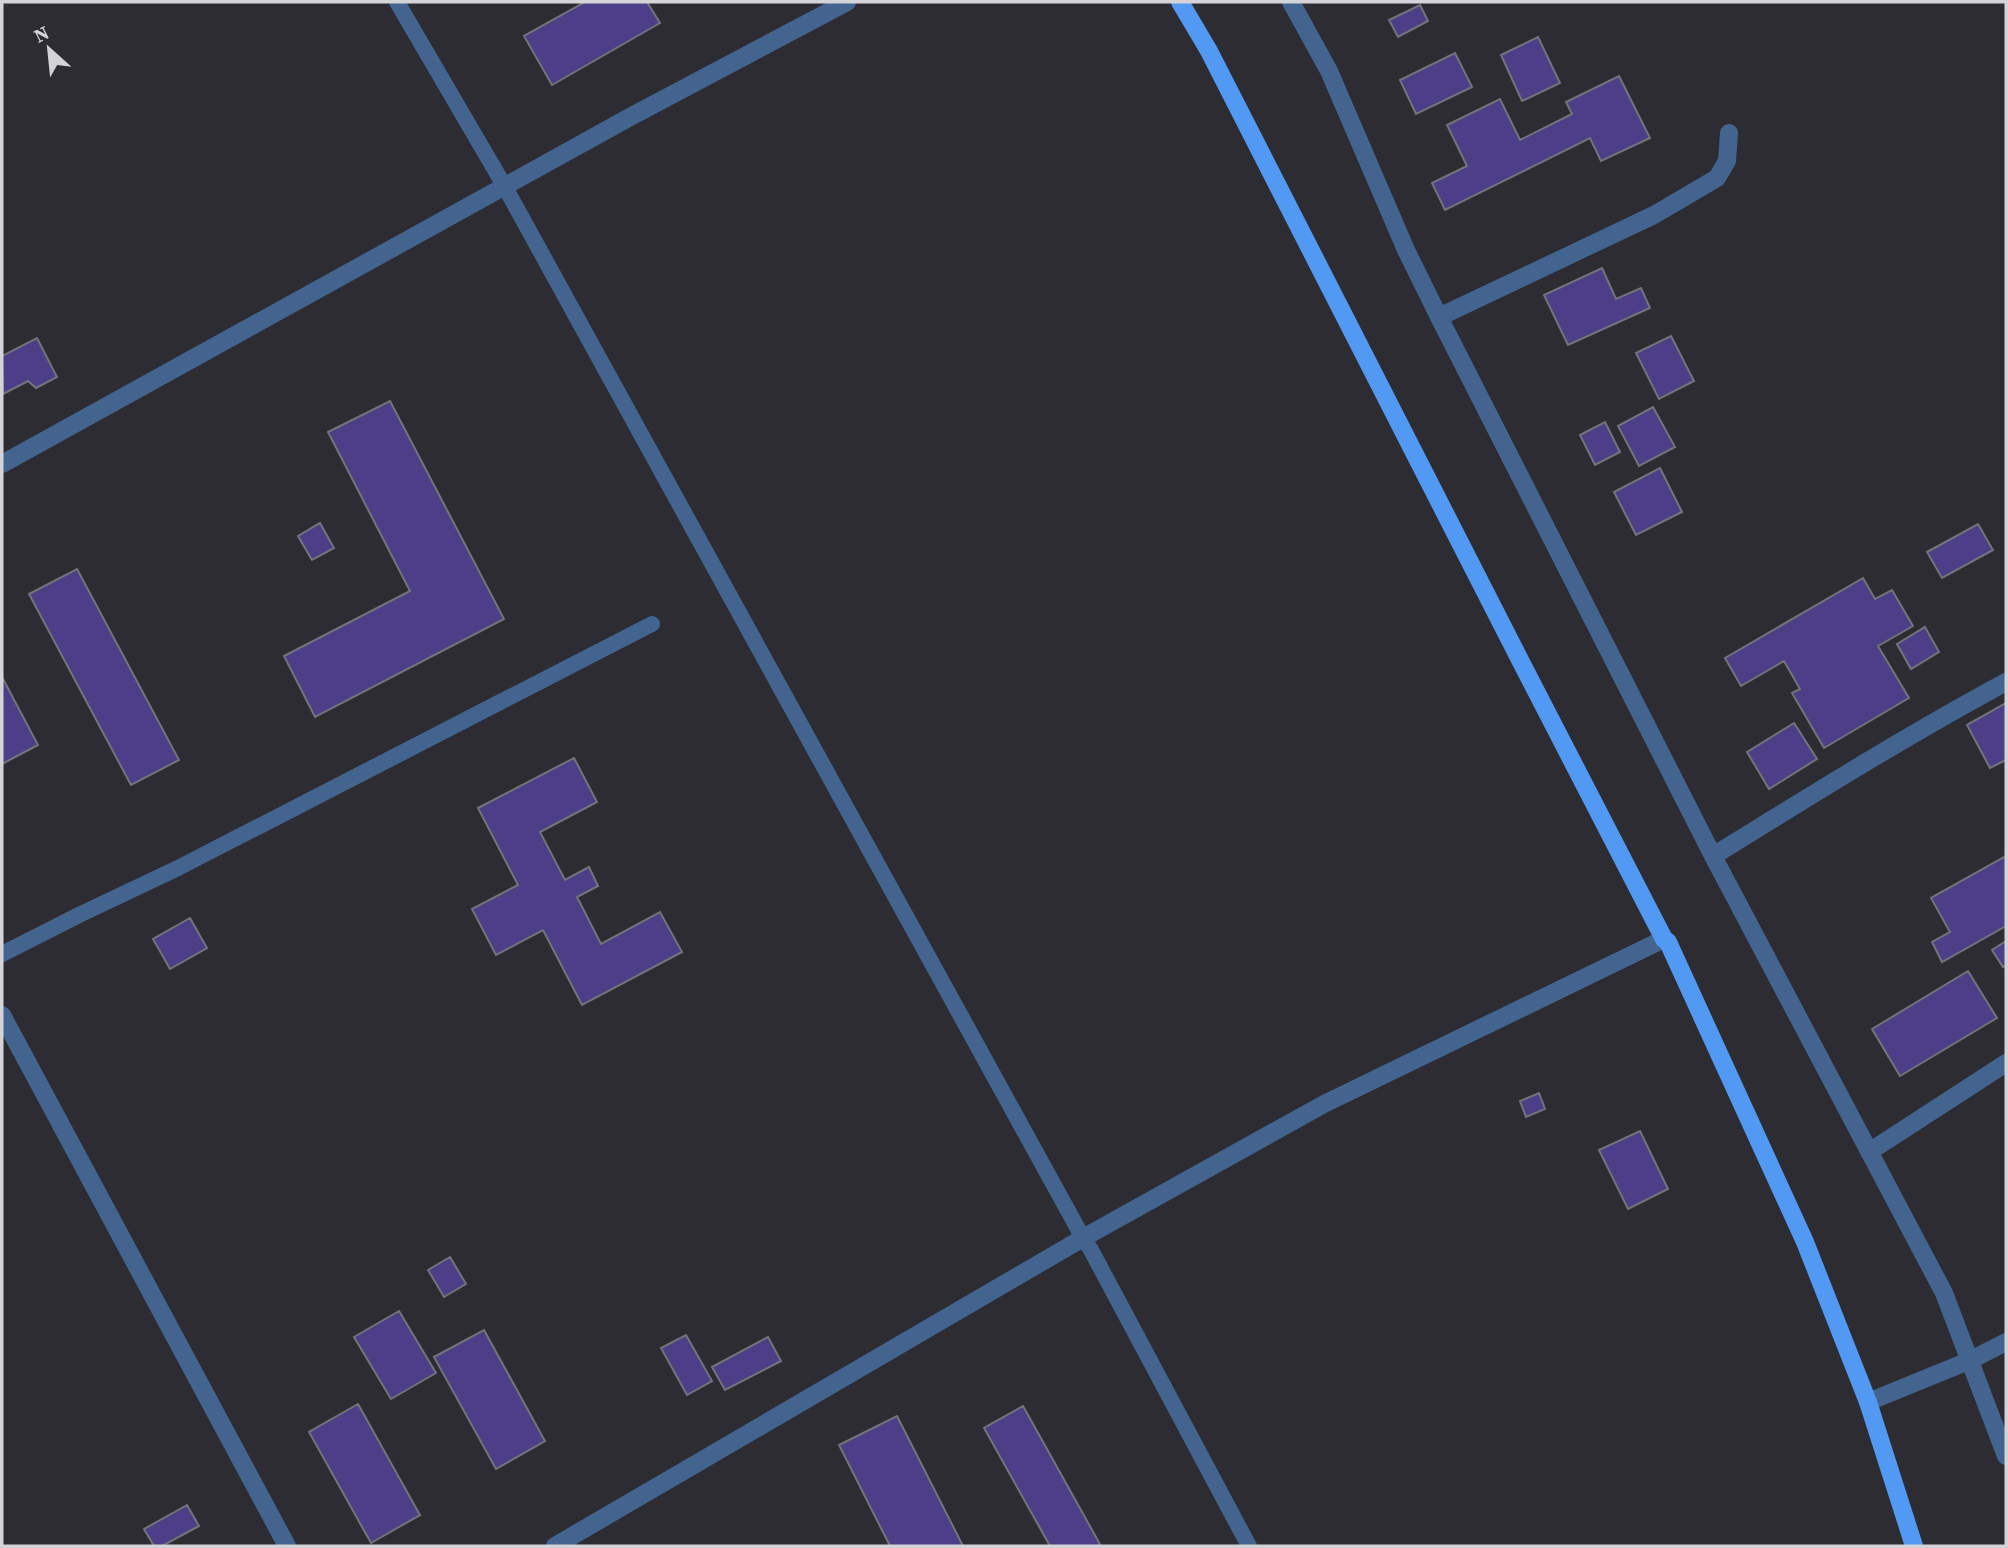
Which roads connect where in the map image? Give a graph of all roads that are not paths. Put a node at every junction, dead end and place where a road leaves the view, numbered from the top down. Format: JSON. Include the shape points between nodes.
{"nodes":[{"id":1,"x":397,"y":2,"type":"edge"},
{"id":2,"x":847,"y":2,"type":"edge"},
{"id":3,"x":1180,"y":2,"type":"edge"},
{"id":4,"x":1291,"y":2,"type":"edge"},
{"id":5,"x":1729,"y":133,"type":"dead end"},
{"id":6,"x":505,"y":187,"type":"junction"},
{"id":7,"x":1439,"y":317,"type":"junction"},
{"id":8,"x":2,"y":464,"type":"edge"},
{"id":9,"x":652,"y":624,"type":"dead end"},
{"id":10,"x":2006,"y":682,"type":"edge"},
{"id":11,"x":1713,"y":856,"type":"junction"},
{"id":12,"x":1664,"y":939,"type":"junction"},
{"id":13,"x":2,"y":954,"type":"edge"},
{"id":14,"x":2,"y":1015,"type":"edge"},
{"id":15,"x":2006,"y":1063,"type":"edge"},
{"id":16,"x":1869,"y":1152,"type":"junction"},
{"id":17,"x":1083,"y":1238,"type":"junction"},
{"id":18,"x":2006,"y":1342,"type":"edge"},
{"id":19,"x":1971,"y":1360,"type":"junction"},
{"id":20,"x":1868,"y":1402,"type":"junction"},
{"id":21,"x":2006,"y":1456,"type":"edge"},
{"id":22,"x":287,"y":1546,"type":"edge"},
{"id":23,"x":555,"y":1546,"type":"edge"},
{"id":24,"x":1249,"y":1546,"type":"edge"},
{"id":25,"x":1914,"y":1546,"type":"edge"}],
"edges":[{"from":1,"to":6,"type":"lane"},
{"from":2,"to":6,"type":"street"},
{"from":3,"to":12,"type":"main road"},
{"from":4,"to":7,"type":"street","via":[[1329,71]]},
{"from":5,"to":7,"type":"street","via":[[1727,161],[1717,178],[1654,215]]},
{"from":6,"to":8,"type":"street"},
{"from":6,"to":17,"type":"lane"},
{"from":7,"to":11,"type":"street"},
{"from":9,"to":13,"type":"lane","via":[[197,859]]},
{"from":10,"to":11,"type":"street"},
{"from":11,"to":16,"type":"street"},
{"from":12,"to":17,"type":"street","via":[[1324,1104]]},
{"from":12,"to":20,"type":"main road","via":[[1805,1241]]},
{"from":14,"to":22,"type":"street"},
{"from":15,"to":16,"type":"street"},
{"from":16,"to":19,"type":"street","via":[[1944,1293]]},
{"from":17,"to":23,"type":"street"},
{"from":17,"to":24,"type":"lane"},
{"from":18,"to":19,"type":"street"},
{"from":19,"to":20,"type":"street"},
{"from":19,"to":21,"type":"street"},
{"from":20,"to":25,"type":"main road"}]}
